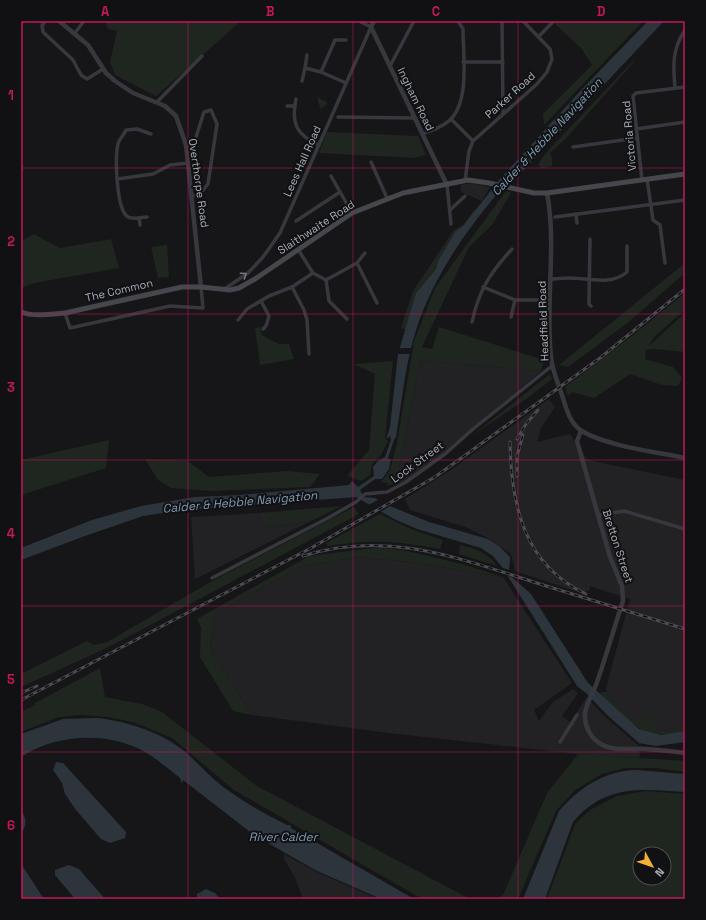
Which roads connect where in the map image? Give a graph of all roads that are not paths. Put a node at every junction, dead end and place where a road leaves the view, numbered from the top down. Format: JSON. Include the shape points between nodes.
{"nodes":[{"id":1,"x":45,"y":21,"type":"edge"},
{"id":2,"x":60,"y":21,"type":"edge"},
{"id":3,"x":84,"y":21,"type":"edge"},
{"id":4,"x":359,"y":21,"type":"edge"},
{"id":5,"x":369,"y":21,"type":"edge"},
{"id":6,"x":374,"y":21,"type":"edge"},
{"id":7,"x":414,"y":21,"type":"edge"},
{"id":8,"x":458,"y":21,"type":"edge"},
{"id":9,"x":502,"y":21,"type":"edge"},
{"id":10,"x":523,"y":21,"type":"edge"},
{"id":11,"x":552,"y":22,"type":"dead end"},
{"id":12,"x":371,"y":27,"type":"junction"},
{"id":13,"x":685,"y":30,"type":"edge"},
{"id":14,"x":75,"y":33,"type":"junction"},
{"id":15,"x":539,"y":36,"type":"junction"},
{"id":16,"x":346,"y":40,"type":"dead end"},
{"id":17,"x":307,"y":55,"type":"dead end"},
{"id":18,"x":202,"y":56,"type":"dead end"},
{"id":19,"x":463,"y":62,"type":"junction"},
{"id":20,"x":503,"y":62,"type":"junction"},
{"id":21,"x":390,"y":66,"type":"junction"},
{"id":22,"x":305,"y":68,"type":"junction"},
{"id":23,"x":103,"y":69,"type":"junction"},
{"id":24,"x":321,"y":72,"type":"junction"},
{"id":25,"x":302,"y":81,"type":"dead end"},
{"id":26,"x":346,"y":83,"type":"junction"},
{"id":27,"x":685,"y":87,"type":"edge"},
{"id":28,"x":675,"y":88,"type":"junction"},
{"id":29,"x":296,"y":99,"type":"dead end"},
{"id":30,"x":157,"y":102,"type":"junction"},
{"id":31,"x":287,"y":106,"type":"dead end"},
{"id":32,"x":295,"y":106,"type":"junction"},
{"id":33,"x":503,"y":113,"type":"junction"},
{"id":34,"x":338,"y":117,"type":"dead end"},
{"id":35,"x":415,"y":118,"type":"junction"},
{"id":36,"x":451,"y":119,"type":"junction"},
{"id":37,"x":685,"y":122,"type":"edge"},
{"id":38,"x":636,"y":129,"type":"junction"},
{"id":39,"x":151,"y":134,"type":"dead end"},
{"id":40,"x":423,"y":134,"type":"junction"},
{"id":41,"x":637,"y":138,"type":"junction"},
{"id":42,"x":473,"y":141,"type":"junction"},
{"id":43,"x":186,"y":145,"type":"junction"},
{"id":44,"x":319,"y":145,"type":"junction"},
{"id":45,"x":573,"y":147,"type":"dead end"},
{"id":46,"x":371,"y":162,"type":"dead end"},
{"id":47,"x":188,"y":164,"type":"junction"},
{"id":48,"x":685,"y":174,"type":"edge"},
{"id":49,"x":330,"y":176,"type":"dead end"},
{"id":50,"x":117,"y":179,"type":"junction"},
{"id":51,"x":645,"y":180,"type":"junction"},
{"id":52,"x":465,"y":181,"type":"junction"},
{"id":53,"x":447,"y":185,"type":"junction"},
{"id":54,"x":340,"y":192,"type":"junction"},
{"id":55,"x":547,"y":193,"type":"junction"},
{"id":56,"x":192,"y":196,"type":"junction"},
{"id":57,"x":465,"y":196,"type":"dead end"},
{"id":58,"x":387,"y":198,"type":"junction"},
{"id":59,"x":685,"y":200,"type":"edge"},
{"id":60,"x":650,"y":205,"type":"junction"},
{"id":61,"x":450,"y":210,"type":"junction"},
{"id":62,"x":352,"y":213,"type":"junction"},
{"id":63,"x":576,"y":214,"type":"junction"},
{"id":64,"x":147,"y":217,"type":"dead end"},
{"id":65,"x":555,"y":217,"type":"dead end"},
{"id":66,"x":139,"y":218,"type":"junction"},
{"id":67,"x":296,"y":221,"type":"dead end"},
{"id":68,"x":577,"y":223,"type":"dead end"},
{"id":69,"x":452,"y":224,"type":"dead end"},
{"id":70,"x":140,"y":225,"type":"dead end"},
{"id":71,"x":590,"y":239,"type":"dead end"},
{"id":72,"x":627,"y":246,"type":"dead end"},
{"id":73,"x":512,"y":248,"type":"dead end"},
{"id":74,"x":299,"y":250,"type":"junction"},
{"id":75,"x":365,"y":253,"type":"dead end"},
{"id":76,"x":357,"y":263,"type":"junction"},
{"id":77,"x":665,"y":263,"type":"dead end"},
{"id":78,"x":313,"y":273,"type":"junction"},
{"id":79,"x":326,"y":280,"type":"junction"},
{"id":80,"x":550,"y":280,"type":"junction"},
{"id":81,"x":590,"y":280,"type":"junction"},
{"id":82,"x":201,"y":287,"type":"junction"},
{"id":83,"x":292,"y":287,"type":"junction"},
{"id":84,"x":482,"y":287,"type":"junction"},
{"id":85,"x":222,"y":290,"type":"junction"},
{"id":86,"x":515,"y":300,"type":"junction"},
{"id":87,"x":550,"y":300,"type":"junction"},
{"id":88,"x":262,"y":301,"type":"junction"},
{"id":89,"x":377,"y":303,"type":"dead end"},
{"id":90,"x":591,"y":306,"type":"dead end"},
{"id":91,"x":21,"y":312,"type":"edge"},
{"id":92,"x":65,"y":313,"type":"junction"},
{"id":93,"x":511,"y":317,"type":"dead end"},
{"id":94,"x":347,"y":319,"type":"dead end"},
{"id":95,"x":238,"y":320,"type":"dead end"},
{"id":96,"x":472,"y":322,"type":"dead end"},
{"id":97,"x":263,"y":329,"type":"dead end"},
{"id":98,"x":309,"y":354,"type":"dead end"},
{"id":99,"x":553,"y":365,"type":"junction"},
{"id":100,"x":581,"y":431,"type":"junction"},
{"id":101,"x":685,"y":458,"type":"edge"},
{"id":102,"x":598,"y":515,"type":"junction"},
{"id":103,"x":685,"y":529,"type":"edge"},
{"id":104,"x":212,"y":578,"type":"dead end"},
{"id":105,"x":577,"y":715,"type":"dead end"},
{"id":106,"x":560,"y":742,"type":"dead end"},
{"id":107,"x":685,"y":752,"type":"edge"}],
"edges":[{"from":1,"to":23,"type":"street","via":[[42,26],[43,32],[73,60],[81,75],[87,79]]},
{"from":2,"to":14,"type":"street","name":"Overthorpe Road"},
{"from":3,"to":14,"type":"street"},
{"from":4,"to":12,"type":"street"},
{"from":5,"to":12,"type":"street","name":"Ingham Road"},
{"from":6,"to":12,"type":"street","name":"Lees Hall Road"},
{"from":7,"to":21,"type":"street"},
{"from":8,"to":19,"type":"street","via":[[462,29]]},
{"from":9,"to":20,"type":"street"},
{"from":10,"to":15,"type":"street","name":"Parker Road"},
{"from":11,"to":15,"type":"street"},
{"from":12,"to":21,"type":"street","name":"Ingham Road"},
{"from":12,"to":26,"type":"street","name":"Lees Hall Road"},
{"from":13,"to":28,"type":"street","via":[[674,50],[672,63]]},
{"from":14,"to":23,"type":"street","name":"Overthorpe Road","via":[[88,45]]},
{"from":15,"to":33,"type":"street","name":"Parker Road","via":[[550,49],[552,59],[547,72]]},
{"from":16,"to":24,"type":"street","via":[[335,40]]},
{"from":17,"to":22,"type":"street"},
{"from":18,"to":30,"type":"street"},
{"from":19,"to":20,"type":"street"},
{"from":19,"to":36,"type":"street","via":[[462,101]]},
{"from":20,"to":33,"type":"street"},
{"from":21,"to":35,"type":"street","name":"Ingham Road"},
{"from":22,"to":24,"type":"street"},
{"from":22,"to":25,"type":"street"},
{"from":23,"to":30,"type":"street","name":"Overthorpe Road","via":[[115,82],[133,93]]},
{"from":24,"to":26,"type":"street"},
{"from":26,"to":44,"type":"street","name":"Lees Hall Road"},
{"from":27,"to":28,"type":"street","name":"Victoria Road"},
{"from":28,"to":38,"type":"street","name":"Victoria Road","via":[[636,93],[633,96]]},
{"from":29,"to":32,"type":"street"},
{"from":30,"to":43,"type":"street","name":"Overthorpe Road","via":[[176,116]]},
{"from":31,"to":32,"type":"street"},
{"from":32,"to":44,"type":"street","via":[[295,122],[299,131],[306,139]]},
{"from":33,"to":42,"type":"street","name":"Parker Road"},
{"from":34,"to":35,"type":"street"},
{"from":35,"to":40,"type":"street","name":"Ingham Road"},
{"from":36,"to":40,"type":"street"},
{"from":36,"to":42,"type":"street"},
{"from":37,"to":38,"type":"street"},
{"from":38,"to":41,"type":"street","name":"Victoria Road"},
{"from":39,"to":50,"type":"street","via":[[137,129],[126,130],[118,143]]},
{"from":40,"to":53,"type":"street","name":"Ingham Road"},
{"from":41,"to":45,"type":"street"},
{"from":41,"to":51,"type":"street","name":"Victoria Road"},
{"from":42,"to":52,"type":"street"},
{"from":43,"to":47,"type":"street","name":"Overthorpe Road"},
{"from":43,"to":56,"type":"street","via":[[195,140],[204,112],[211,110],[217,124],[208,184],[200,194]]},
{"from":85,"to":44,"type":"street","name":"Lees Hall Road","one_way":true,"via":[[248,273],[280,233]]},
{"from":46,"to":58,"type":"street"},
{"from":47,"to":50,"type":"street","via":[[170,165],[153,174]]},
{"from":47,"to":56,"type":"street","name":"Overthorpe Road"},
{"from":48,"to":51,"type":"main road","name":"Slaithwaite Road"},
{"from":49,"to":54,"type":"street"},
{"from":50,"to":66,"type":"street","via":[[125,214]]},
{"from":51,"to":55,"type":"main road","name":"Slaithwaite Road"},
{"from":51,"to":60,"type":"street","name":"Victoria Road"},
{"from":52,"to":53,"type":"main road","name":"Slaithwaite Road"},
{"from":52,"to":55,"type":"main road","name":"Slaithwaite Road"},
{"from":53,"to":58,"type":"main road","name":"Slaithwaite Road"},
{"from":53,"to":61,"type":"street"},
{"from":54,"to":62,"type":"street"},
{"from":54,"to":67,"type":"street"},
{"from":55,"to":80,"type":"street","name":"Headfield Road"},
{"from":56,"to":82,"type":"street","name":"Overthorpe Road"},
{"from":57,"to":61,"type":"street"},
{"from":58,"to":62,"type":"main road","name":"Slaithwaite Road"},
{"from":59,"to":60,"type":"street"},
{"from":60,"to":63,"type":"street"},
{"from":60,"to":77,"type":"street","name":"Victoria Road","via":[[653,220],[660,225]]},
{"from":61,"to":69,"type":"street"},
{"from":62,"to":74,"type":"main road","name":"Slaithwaite Road"},
{"from":63,"to":65,"type":"street"},
{"from":63,"to":68,"type":"street"},
{"from":64,"to":66,"type":"street"},
{"from":66,"to":70,"type":"street"},
{"from":71,"to":81,"type":"street"},
{"from":72,"to":81,"type":"street","via":[[627,272],[613,279]]},
{"from":73,"to":84,"type":"street"},
{"from":74,"to":78,"type":"street"},
{"from":74,"to":85,"type":"main road","name":"Slaithwaite Road","via":[[239,288]]},
{"from":75,"to":76,"type":"street"},
{"from":76,"to":79,"type":"street"},
{"from":76,"to":89,"type":"street"},
{"from":78,"to":79,"type":"street"},
{"from":78,"to":83,"type":"street"},
{"from":79,"to":94,"type":"street","via":[[329,301]]},
{"from":80,"to":81,"type":"street"},
{"from":80,"to":87,"type":"street","name":"Headfield Road"},
{"from":81,"to":90,"type":"street"},
{"from":82,"to":85,"type":"main road","name":"The Common"},
{"from":82,"to":92,"type":"main road","name":"The Common","via":[[182,287]]},
{"from":82,"to":92,"type":"street","via":[[203,308],[170,306],[70,328]]},
{"from":83,"to":88,"type":"street","via":[[274,293]]},
{"from":83,"to":98,"type":"street","via":[[307,320]]},
{"from":84,"to":86,"type":"street"},
{"from":84,"to":96,"type":"street"},
{"from":86,"to":87,"type":"street"},
{"from":86,"to":93,"type":"street"},
{"from":87,"to":99,"type":"street","name":"Headfield Road"},
{"from":88,"to":95,"type":"street","via":[[247,309]]},
{"from":88,"to":97,"type":"street","via":[[269,316]]},
{"from":91,"to":92,"type":"main road","name":"The Common","via":[[45,315]]},
{"from":99,"to":100,"type":"street","name":"Headfield Road","via":[[568,414]]},
{"from":99,"to":104,"type":"street","name":"Lock Street","via":[[445,454],[406,482],[386,492],[365,494],[328,518]]},
{"from":100,"to":101,"type":"street","name":"Headfield Road","via":[[599,440]]},
{"from":100,"to":102,"type":"street","name":"Bretton Street","via":[[577,441]]},
{"from":102,"to":103,"type":"street","via":[[624,511]]},
{"from":102,"to":107,"type":"street","name":"Bretton Street","via":[[610,557],[622,586],[623,601],[596,686],[588,700],[585,714],[587,726],[591,735],[600,744],[618,749]]},
{"from":105,"to":106,"type":"street"}]}
